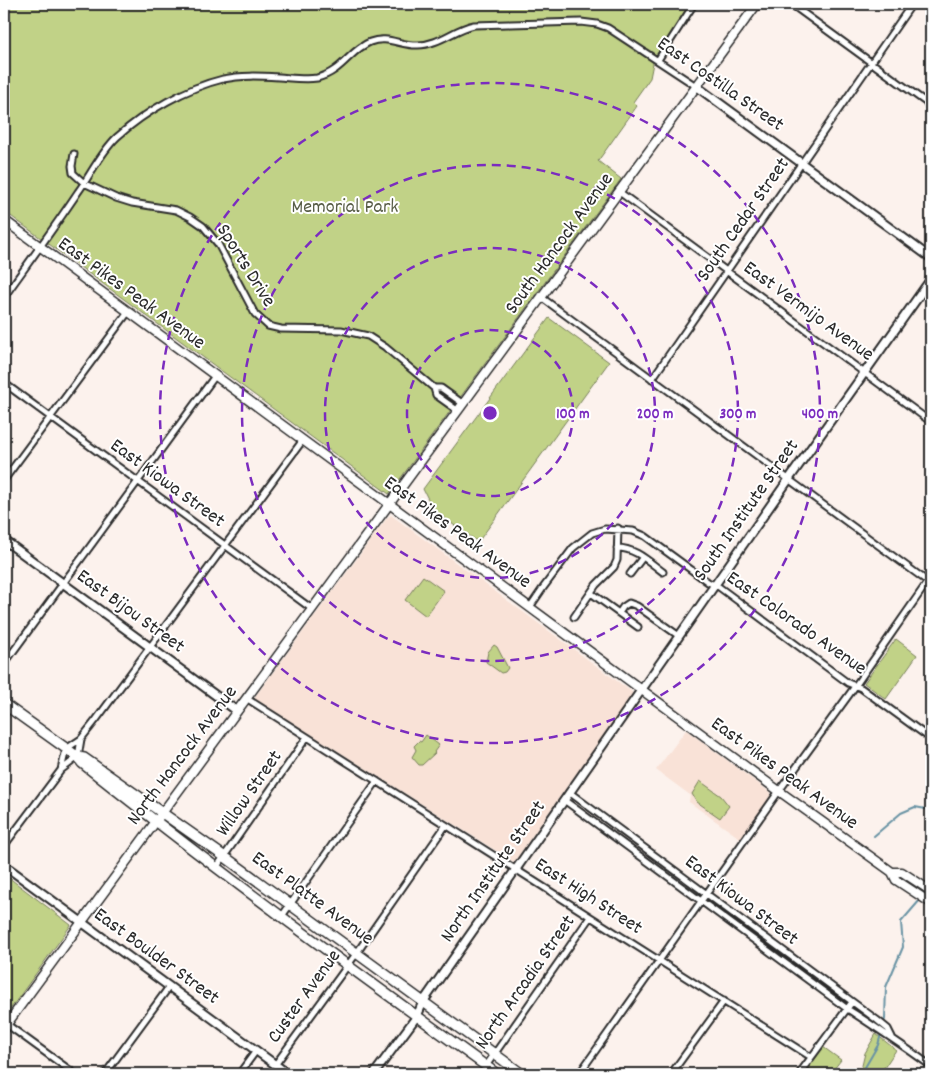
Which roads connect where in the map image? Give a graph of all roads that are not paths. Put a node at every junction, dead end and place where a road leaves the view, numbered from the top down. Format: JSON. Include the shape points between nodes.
{"nodes":[{"id":1,"x":694,"y":4,"type":"edge"},
{"id":2,"x":757,"y":4,"type":"edge"},
{"id":3,"x":790,"y":4,"type":"edge"},
{"id":4,"x":912,"y":4,"type":"edge"},
{"id":5,"x":658,"y":60,"type":"junction"},
{"id":6,"x":871,"y":62,"type":"junction"},
{"id":7,"x":696,"y":86,"type":"junction"},
{"id":8,"x":931,"y":106,"type":"edge"},
{"id":9,"x":74,"y":154,"type":"dead end"},
{"id":10,"x":801,"y":163,"type":"junction"},
{"id":11,"x":84,"y":183,"type":"junction"},
{"id":12,"x":618,"y":191,"type":"junction"},
{"id":13,"x":4,"y":220,"type":"edge"},
{"id":14,"x":40,"y":247,"type":"junction"},
{"id":15,"x":931,"y":258,"type":"edge"},
{"id":16,"x":727,"y":271,"type":"junction"},
{"id":17,"x":931,"y":279,"type":"edge"},
{"id":18,"x":4,"y":297,"type":"edge"},
{"id":19,"x":542,"y":297,"type":"junction"},
{"id":20,"x":129,"y":311,"type":"junction"},
{"id":21,"x":864,"y":373,"type":"junction"},
{"id":22,"x":216,"y":376,"type":"junction"},
{"id":23,"x":652,"y":378,"type":"junction"},
{"id":24,"x":4,"y":383,"type":"edge"},
{"id":25,"x":434,"y":388,"type":"junction"},
{"id":26,"x":460,"y":407,"type":"junction"},
{"id":27,"x":50,"y":417,"type":"junction"},
{"id":28,"x":931,"y":422,"type":"edge"},
{"id":29,"x":303,"y":440,"type":"junction"},
{"id":30,"x":789,"y":479,"type":"junction"},
{"id":31,"x":4,"y":480,"type":"edge"},
{"id":32,"x":137,"y":482,"type":"junction"},
{"id":33,"x":390,"y":504,"type":"junction"},
{"id":34,"x":618,"y":528,"type":"junction"},
{"id":35,"x":4,"y":540,"type":"edge"},
{"id":36,"x":225,"y":545,"type":"junction"},
{"id":37,"x":617,"y":548,"type":"junction"},
{"id":38,"x":643,"y":557,"type":"junction"},
{"id":39,"x":663,"y":572,"type":"dead end"},
{"id":40,"x":630,"y":574,"type":"dead end"},
{"id":41,"x":930,"y":581,"type":"edge"},
{"id":42,"x":63,"y":583,"type":"junction"},
{"id":43,"x":714,"y":586,"type":"junction"},
{"id":44,"x":591,"y":593,"type":"junction"},
{"id":45,"x":530,"y":607,"type":"junction"},
{"id":46,"x":312,"y":609,"type":"junction"},
{"id":47,"x":619,"y":613,"type":"junction"},
{"id":48,"x":574,"y":617,"type":"dead end"},
{"id":49,"x":638,"y":627,"type":"dead end"},
{"id":50,"x":679,"y":636,"type":"junction"},
{"id":51,"x":149,"y":647,"type":"junction"},
{"id":52,"x":4,"y":664,"type":"edge"},
{"id":53,"x":856,"y":686,"type":"junction"},
{"id":54,"x":642,"y":689,"type":"junction"},
{"id":55,"x":246,"y":698,"type":"junction"},
{"id":56,"x":4,"y":704,"type":"edge"},
{"id":57,"x":237,"y":711,"type":"junction"},
{"id":58,"x":307,"y":738,"type":"junction"},
{"id":59,"x":81,"y":739,"type":"junction"},
{"id":60,"x":931,"y":739,"type":"edge"},
{"id":61,"x":66,"y":749,"type":"junction"},
{"id":62,"x":78,"y":757,"type":"junction"},
{"id":63,"x":61,"y":770,"type":"junction"},
{"id":64,"x":377,"y":781,"type":"junction"},
{"id":65,"x":779,"y":791,"type":"junction"},
{"id":66,"x":568,"y":792,"type":"junction"},
{"id":67,"x":564,"y":800,"type":"junction"},
{"id":68,"x":162,"y":812,"type":"junction"},
{"id":69,"x":154,"y":822,"type":"junction"},
{"id":70,"x":446,"y":825,"type":"junction"},
{"id":71,"x":4,"y":846,"type":"edge"},
{"id":72,"x":225,"y":857,"type":"junction"},
{"id":73,"x":4,"y":865,"type":"edge"},
{"id":74,"x":216,"y":868,"type":"junction"},
{"id":75,"x":516,"y":869,"type":"junction"},
{"id":76,"x":892,"y":872,"type":"junction"},
{"id":77,"x":931,"y":891,"type":"edge"},
{"id":78,"x":707,"y":893,"type":"junction"},
{"id":79,"x":701,"y":902,"type":"junction"},
{"id":80,"x":931,"y":903,"type":"edge"},
{"id":81,"x":290,"y":905,"type":"junction"},
{"id":82,"x":282,"y":916,"type":"junction"},
{"id":83,"x":590,"y":917,"type":"junction"},
{"id":84,"x":82,"y":923,"type":"junction"},
{"id":85,"x":356,"y":954,"type":"junction"},
{"id":86,"x":660,"y":961,"type":"junction"},
{"id":87,"x":347,"y":966,"type":"junction"},
{"id":88,"x":169,"y":987,"type":"junction"},
{"id":89,"x":724,"y":1001,"type":"junction"},
{"id":90,"x":423,"y":1002,"type":"junction"},
{"id":91,"x":852,"y":1002,"type":"junction"},
{"id":92,"x":846,"y":1008,"type":"junction"},
{"id":93,"x":417,"y":1016,"type":"junction"},
{"id":94,"x":5,"y":1025,"type":"edge"},
{"id":95,"x":892,"y":1037,"type":"junction"},
{"id":96,"x":256,"y":1051,"type":"junction"},
{"id":97,"x":494,"y":1054,"type":"junction"},
{"id":98,"x":811,"y":1057,"type":"junction"},
{"id":99,"x":275,"y":1065,"type":"junction"},
{"id":100,"x":486,"y":1066,"type":"junction"},
{"id":101,"x":931,"y":1066,"type":"edge"},
{"id":102,"x":75,"y":1074,"type":"edge"},
{"id":103,"x":105,"y":1074,"type":"edge"},
{"id":104,"x":238,"y":1074,"type":"edge"},
{"id":105,"x":288,"y":1074,"type":"edge"},
{"id":106,"x":374,"y":1074,"type":"edge"},
{"id":107,"x":497,"y":1074,"type":"edge"},
{"id":108,"x":522,"y":1074,"type":"edge"},
{"id":109,"x":579,"y":1074,"type":"edge"},
{"id":110,"x":671,"y":1074,"type":"edge"},
{"id":111,"x":799,"y":1074,"type":"edge"}],
"edges":[{"from":1,"to":5,"type":"street"},
{"from":2,"to":7,"type":"main road","name":"South Hancock Avenue"},
{"from":3,"to":6,"type":"street"},
{"from":4,"to":6,"type":"street","name":"South Cedar Street"},
{"from":5,"to":7,"type":"street","name":"East Costilla Street"},
{"from":5,"to":11,"type":"street","name":"East Costilla Street","via":[[608,28],[581,22],[481,24],[461,28],[425,45],[387,39],[368,42],[338,68],[317,78],[239,76],[199,87],[156,110],[118,136]]},
{"from":6,"to":8,"type":"street"},
{"from":6,"to":10,"type":"street","name":"South Cedar Street"},
{"from":7,"to":10,"type":"street","name":"East Costilla Street"},
{"from":7,"to":12,"type":"main road","name":"South Hancock Avenue"},
{"from":9,"to":11,"type":"street","via":[[73,174]]},
{"from":10,"to":15,"type":"street","name":"East Costilla Street"},
{"from":10,"to":16,"type":"street","name":"South Cedar Street"},
{"from":11,"to":14,"type":"street","name":"East Costilla Street"},
{"from":11,"to":25,"type":"street","name":"Sports Drive","via":[[124,200],[176,210],[203,226],[218,244],[255,314],[268,326],[341,330],[368,336]]},
{"from":12,"to":16,"type":"street","name":"East Vermijo Avenue"},
{"from":12,"to":19,"type":"main road","name":"South Hancock Avenue"},
{"from":13,"to":14,"type":"main road","name":"East Pikes Peak Avenue"},
{"from":14,"to":18,"type":"street","name":"East Costilla Street"},
{"from":14,"to":20,"type":"main road","name":"East Pikes Peak Avenue"},
{"from":16,"to":21,"type":"street","name":"East Vermijo Avenue"},
{"from":16,"to":23,"type":"street","name":"South Cedar Street"},
{"from":17,"to":21,"type":"street","name":"South Institute Street"},
{"from":19,"to":23,"type":"street"},
{"from":19,"to":26,"type":"main road","name":"South Hancock Avenue"},
{"from":20,"to":22,"type":"main road","name":"East Pikes Peak Avenue"},
{"from":20,"to":27,"type":"street"},
{"from":21,"to":28,"type":"street","name":"East Vermijo Avenue"},
{"from":21,"to":30,"type":"street","name":"South Institute Street"},
{"from":22,"to":29,"type":"main road","name":"East Pikes Peak Avenue"},
{"from":22,"to":32,"type":"street"},
{"from":23,"to":30,"type":"street"},
{"from":24,"to":27,"type":"street","name":"East Kiowa Street"},
{"from":25,"to":26,"type":"street","name":"Sports Drive","via":[[441,388]]},
{"from":25,"to":26,"type":"street","name":"Sports Drive","via":[[436,395]]},
{"from":26,"to":33,"type":"main road","name":"South Hancock Avenue"},
{"from":27,"to":31,"type":"street"},
{"from":27,"to":32,"type":"street","name":"East Kiowa Street"},
{"from":29,"to":33,"type":"main road","name":"East Pikes Peak Avenue"},
{"from":29,"to":36,"type":"street"},
{"from":30,"to":41,"type":"street"},
{"from":30,"to":43,"type":"street","name":"South Institute Street"},
{"from":32,"to":36,"type":"street","name":"East Kiowa Street"},
{"from":32,"to":42,"type":"street"},
{"from":33,"to":45,"type":"main road","name":"East Pikes Peak Avenue"},
{"from":33,"to":46,"type":"main road","name":"North Hancock Avenue"},
{"from":34,"to":37,"type":"street"},
{"from":34,"to":43,"type":"street","name":"East Colorado Avenue","via":[[645,536]]},
{"from":34,"to":45,"type":"street","name":"East Colorado Avenue","via":[[599,530],[580,542]]},
{"from":35,"to":42,"type":"street","name":"East Bijou Street"},
{"from":36,"to":46,"type":"street","name":"East Kiowa Street"},
{"from":36,"to":51,"type":"street"},
{"from":37,"to":38,"type":"street","via":[[628,549]]},
{"from":37,"to":44,"type":"street","via":[[614,567]]},
{"from":38,"to":39,"type":"street"},
{"from":38,"to":40,"type":"street"},
{"from":41,"to":53,"type":"street"},
{"from":42,"to":51,"type":"street","name":"East Bijou Street"},
{"from":42,"to":52,"type":"street"},
{"from":43,"to":50,"type":"street","name":"South Institute Street"},
{"from":43,"to":53,"type":"street","name":"East Colorado Avenue"},
{"from":44,"to":47,"type":"street"},
{"from":44,"to":48,"type":"street"},
{"from":45,"to":54,"type":"main road","name":"East Pikes Peak Avenue"},
{"from":46,"to":55,"type":"main road","name":"North Hancock Avenue"},
{"from":47,"to":49,"type":"street"},
{"from":47,"to":50,"type":"street","via":[[629,603],[637,606]]},
{"from":50,"to":54,"type":"street","name":"South Institute Street"},
{"from":51,"to":57,"type":"street","name":"East Bijou Street"},
{"from":51,"to":59,"type":"street"},
{"from":53,"to":60,"type":"street","name":"East Colorado Avenue"},
{"from":53,"to":65,"type":"street"},
{"from":54,"to":65,"type":"main road","name":"East Pikes Peak Avenue"},
{"from":54,"to":66,"type":"street","name":"North Institute Street"},
{"from":55,"to":57,"type":"main road","name":"North Hancock Avenue"},
{"from":55,"to":58,"type":"street","name":"East High Street"},
{"from":56,"to":61,"type":"main road","name":"East Platte Avenue"},
{"from":57,"to":68,"type":"main road","name":"North Hancock Avenue"},
{"from":58,"to":64,"type":"street","name":"East High Street"},
{"from":58,"to":72,"type":"street","name":"Willow Street"},
{"from":59,"to":61,"type":"street"},
{"from":59,"to":62,"type":"street"},
{"from":61,"to":62,"type":"main road","name":"East Platte Avenue"},
{"from":61,"to":63,"type":"street"},
{"from":62,"to":63,"type":"street"},
{"from":62,"to":68,"type":"main road","name":"East Platte Avenue"},
{"from":62,"to":69,"type":"main road","name":"East Platte Avenue","via":[[82,764]]},
{"from":63,"to":71,"type":"street"},
{"from":64,"to":70,"type":"street","name":"East High Street"},
{"from":64,"to":81,"type":"street"},
{"from":65,"to":76,"type":"main road","name":"East Pikes Peak Avenue"},
{"from":65,"to":78,"type":"street"},
{"from":66,"to":67,"type":"street","name":"North Institute Street"},
{"from":66,"to":78,"type":"street","name":"East Kiowa Street"},
{"from":67,"to":75,"type":"street","name":"North Institute Street"},
{"from":67,"to":79,"type":"street","name":"East Kiowa Street"},
{"from":68,"to":69,"type":"main road","name":"North Hancock Avenue"},
{"from":68,"to":72,"type":"main road","name":"East Platte Avenue"},
{"from":69,"to":74,"type":"main road","name":"East Platte Avenue"},
{"from":69,"to":84,"type":"main road","name":"North Hancock Avenue"},
{"from":70,"to":75,"type":"street","name":"East High Street"},
{"from":70,"to":85,"type":"street","name":"Custer Avenue"},
{"from":72,"to":74,"type":"street","name":"Willow Street"},
{"from":72,"to":81,"type":"main road","name":"East Platte Avenue"},
{"from":73,"to":84,"type":"street","name":"East Boulder Street"},
{"from":74,"to":82,"type":"main road","name":"East Platte Avenue"},
{"from":75,"to":83,"type":"street","name":"East High Street"},
{"from":75,"to":90,"type":"street","name":"North Institute Street"},
{"from":76,"to":77,"type":"main road","name":"East Pikes Peak Avenue","via":[[902,872]]},
{"from":76,"to":80,"type":"main road","name":"East Pikes Peak Avenue","via":[[896,880]]},
{"from":78,"to":79,"type":"street"},
{"from":78,"to":91,"type":"street","name":"East Kiowa Street"},
{"from":79,"to":86,"type":"street"},
{"from":79,"to":92,"type":"street","name":"East Kiowa Street"},
{"from":81,"to":82,"type":"street"},
{"from":81,"to":85,"type":"main road","name":"East Platte Avenue"},
{"from":82,"to":87,"type":"main road","name":"East Platte Avenue"},
{"from":83,"to":86,"type":"street","name":"East High Street"},
{"from":83,"to":97,"type":"street","name":"North Arcadia Street"},
{"from":84,"to":88,"type":"street","name":"East Boulder Street"},
{"from":84,"to":94,"type":"main road","name":"North Hancock Avenue"},
{"from":85,"to":87,"type":"street","name":"Custer Avenue"},
{"from":85,"to":90,"type":"main road","name":"East Platte Avenue"},
{"from":86,"to":89,"type":"street","name":"East High Street"},
{"from":86,"to":109,"type":"street"},
{"from":87,"to":93,"type":"main road","name":"East Platte Avenue"},
{"from":87,"to":99,"type":"street","name":"Custer Avenue"},
{"from":88,"to":96,"type":"street","name":"East Boulder Street"},
{"from":88,"to":103,"type":"street"},
{"from":89,"to":98,"type":"street","name":"East High Street"},
{"from":89,"to":110,"type":"street"},
{"from":90,"to":93,"type":"street","name":"North Institute Street"},
{"from":90,"to":97,"type":"main road","name":"East Platte Avenue"},
{"from":91,"to":92,"type":"street"},
{"from":91,"to":95,"type":"street","name":"East Kiowa Street","via":[[888,1029]]},
{"from":92,"to":95,"type":"street","name":"East Kiowa Street"},
{"from":92,"to":98,"type":"street"},
{"from":93,"to":100,"type":"main road","name":"East Platte Avenue"},
{"from":93,"to":106,"type":"street","name":"North Institute Street"},
{"from":94,"to":102,"type":"street"},
{"from":95,"to":101,"type":"street","name":"East Kiowa Street"},
{"from":96,"to":99,"type":"street","name":"East Boulder Street"},
{"from":96,"to":104,"type":"street","name":"Custer Avenue"},
{"from":97,"to":100,"type":"street","name":"North Arcadia Street"},
{"from":97,"to":108,"type":"main road","name":"East Platte Avenue"},
{"from":98,"to":111,"type":"street"},
{"from":99,"to":105,"type":"street","name":"East Boulder Street"},
{"from":100,"to":107,"type":"main road","name":"East Platte Avenue"}]}
